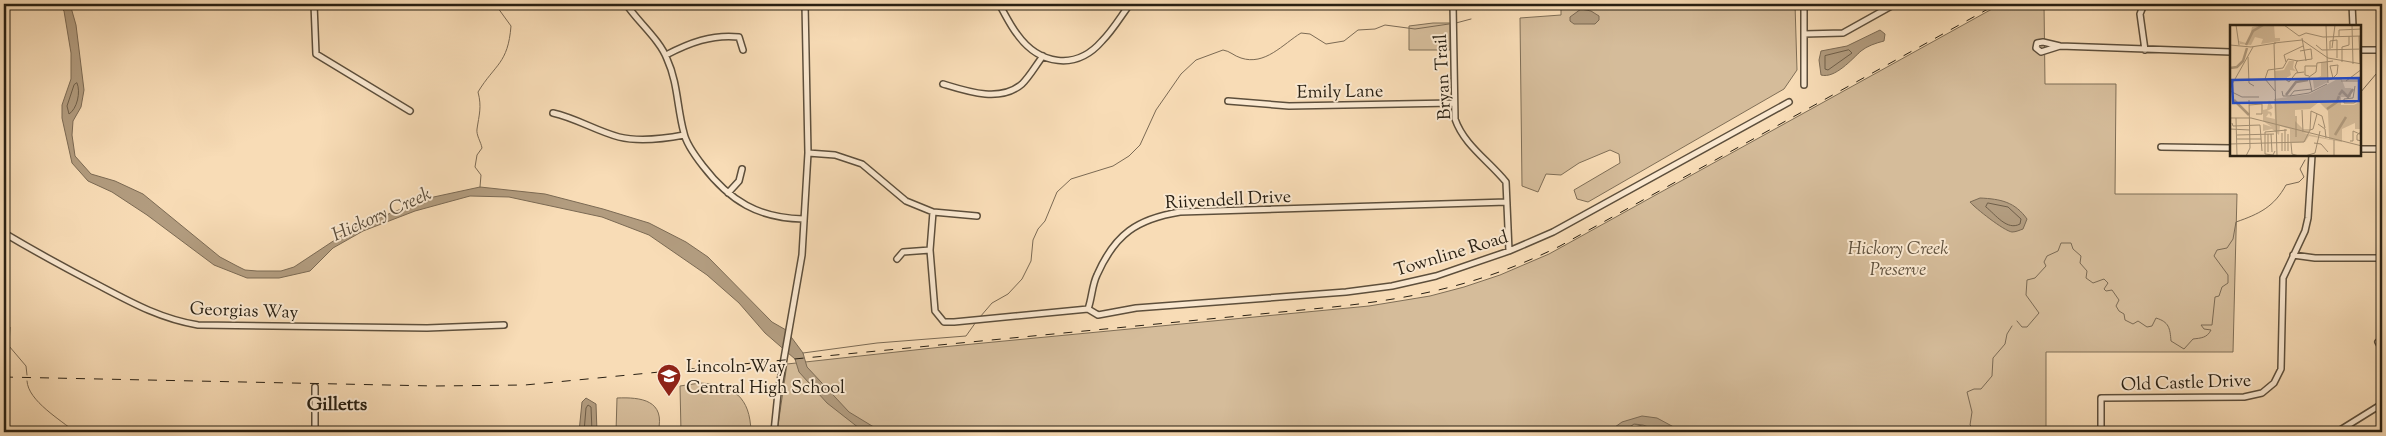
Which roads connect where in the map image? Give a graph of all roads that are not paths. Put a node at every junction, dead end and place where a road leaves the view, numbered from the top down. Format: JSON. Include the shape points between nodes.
{"nodes":[{"id":1,"x":314,"y":4,"type":"edge"},
{"id":2,"x":626,"y":4,"type":"edge"},
{"id":3,"x":805,"y":4,"type":"edge"},
{"id":4,"x":999,"y":4,"type":"edge"},
{"id":5,"x":1130,"y":4,"type":"edge"},
{"id":6,"x":1453,"y":4,"type":"edge"},
{"id":7,"x":1804,"y":4,"type":"edge"},
{"id":8,"x":1896,"y":4,"type":"edge"},
{"id":9,"x":2144,"y":4,"type":"edge"},
{"id":10,"x":2354,"y":5,"type":"edge"},
{"id":11,"x":2353,"y":25,"type":"edge"},
{"id":12,"x":1804,"y":34,"type":"junction"},
{"id":13,"x":2060,"y":46,"type":"dead end"},
{"id":14,"x":742,"y":50,"type":"dead end"},
{"id":15,"x":2145,"y":50,"type":"junction"},
{"id":16,"x":2361,"y":50,"type":"edge"},
{"id":17,"x":2382,"y":50,"type":"edge"},
{"id":18,"x":2230,"y":52,"type":"edge"},
{"id":19,"x":666,"y":56,"type":"junction"},
{"id":20,"x":1043,"y":56,"type":"junction"},
{"id":21,"x":943,"y":84,"type":"dead end"},
{"id":22,"x":1804,"y":85,"type":"dead end"},
{"id":23,"x":1228,"y":101,"type":"dead end"},
{"id":24,"x":1789,"y":102,"type":"dead end"},
{"id":25,"x":1453,"y":103,"type":"junction"},
{"id":26,"x":410,"y":110,"type":"dead end"},
{"id":27,"x":553,"y":113,"type":"dead end"},
{"id":28,"x":684,"y":135,"type":"junction"},
{"id":29,"x":2161,"y":147,"type":"dead end"},
{"id":30,"x":2230,"y":148,"type":"edge"},
{"id":31,"x":2361,"y":149,"type":"edge"},
{"id":32,"x":2382,"y":149,"type":"edge"},
{"id":33,"x":808,"y":153,"type":"junction"},
{"id":34,"x":2312,"y":156,"type":"edge"},
{"id":35,"x":742,"y":169,"type":"dead end"},
{"id":36,"x":728,"y":193,"type":"junction"},
{"id":37,"x":1508,"y":202,"type":"junction"},
{"id":38,"x":933,"y":212,"type":"junction"},
{"id":39,"x":978,"y":216,"type":"dead end"},
{"id":40,"x":803,"y":218,"type":"junction"},
{"id":41,"x":4,"y":233,"type":"edge"},
{"id":42,"x":930,"y":250,"type":"junction"},
{"id":43,"x":1509,"y":251,"type":"junction"},
{"id":44,"x":2293,"y":255,"type":"junction"},
{"id":45,"x":2382,"y":258,"type":"edge"},
{"id":46,"x":897,"y":259,"type":"dead end"},
{"id":47,"x":1088,"y":309,"type":"junction"},
{"id":48,"x":504,"y":324,"type":"dead end"},
{"id":49,"x":2378,"y":342,"type":"dead end"},
{"id":50,"x":2382,"y":349,"type":"edge"},
{"id":51,"x":315,"y":387,"type":"dead end"},
{"id":52,"x":2382,"y":404,"type":"edge"},
{"id":53,"x":315,"y":432,"type":"edge"},
{"id":54,"x":774,"y":432,"type":"edge"},
{"id":55,"x":2101,"y":432,"type":"edge"},
{"id":56,"x":2337,"y":432,"type":"edge"}],
"edges":[{"from":1,"to":26,"type":"street","via":[[316,54]]},
{"from":2,"to":19,"type":"street"},
{"from":3,"to":33,"type":"street"},
{"from":4,"to":20,"type":"street","via":[[1018,35]]},
{"from":5,"to":20,"type":"street","via":[[1102,42],[1087,54],[1070,62]]},
{"from":6,"to":25,"type":"street","name":"Bryan Trail"},
{"from":7,"to":12,"type":"street"},
{"from":8,"to":12,"type":"street","via":[[1843,33]]},
{"from":9,"to":15,"type":"street","via":[[2140,14]]},
{"from":10,"to":11,"type":"street"},
{"from":12,"to":22,"type":"street"},
{"from":13,"to":15,"type":"street"},
{"from":14,"to":19,"type":"street","via":[[739,37],[714,37]]},
{"from":15,"to":18,"type":"street"},
{"from":16,"to":17,"type":"street"},
{"from":19,"to":28,"type":"street","via":[[678,93]]},
{"from":20,"to":21,"type":"street","via":[[1021,84],[1011,90],[992,94],[969,92]]},
{"from":23,"to":25,"type":"street","name":"Emily Lane","via":[[1289,106]]},
{"from":24,"to":43,"type":"street","name":"Townline Road","via":[[1553,232]]},
{"from":25,"to":37,"type":"street","name":"Bryan Trail","via":[[1460,132],[1506,182]]},
{"from":27,"to":28,"type":"street","via":[[618,137],[656,139]]},
{"from":28,"to":36,"type":"street","via":[[696,156]]},
{"from":29,"to":30,"type":"street"},
{"from":31,"to":32,"type":"street"},
{"from":33,"to":38,"type":"street","via":[[835,155],[862,164],[906,200]]},
{"from":33,"to":40,"type":"street"},
{"from":34,"to":44,"type":"street","name":"Old Castle Drive","via":[[2308,218]]},
{"from":35,"to":36,"type":"street","via":[[739,181]]},
{"from":36,"to":40,"type":"street","via":[[762,213]]},
{"from":37,"to":43,"type":"street","name":"Bryan Trail"},
{"from":37,"to":47,"type":"street","name":"Riivendell Drive","via":[[1180,212],[1157,216],[1128,229],[1111,249],[1096,276]]},
{"from":38,"to":39,"type":"street"},
{"from":38,"to":42,"type":"street"},
{"from":40,"to":54,"type":"street","via":[[802,255]]},
{"from":41,"to":48,"type":"street","name":"Georgias Way","via":[[135,305],[198,325],[427,328]]},
{"from":42,"to":46,"type":"street","via":[[903,252]]},
{"from":42,"to":47,"type":"street","via":[[935,311],[944,322]]},
{"from":43,"to":47,"type":"street","name":"Townline Road","via":[[1436,276],[1392,286],[1136,308],[1098,315]]},
{"from":44,"to":45,"type":"street"},
{"from":44,"to":55,"type":"street","name":"Old Castle Drive","via":[[2283,278],[2281,369],[2274,383],[2262,392],[2244,397],[2101,398]]},
{"from":49,"to":50,"type":"street"},
{"from":51,"to":53,"type":"street"},
{"from":52,"to":56,"type":"street"}]}
